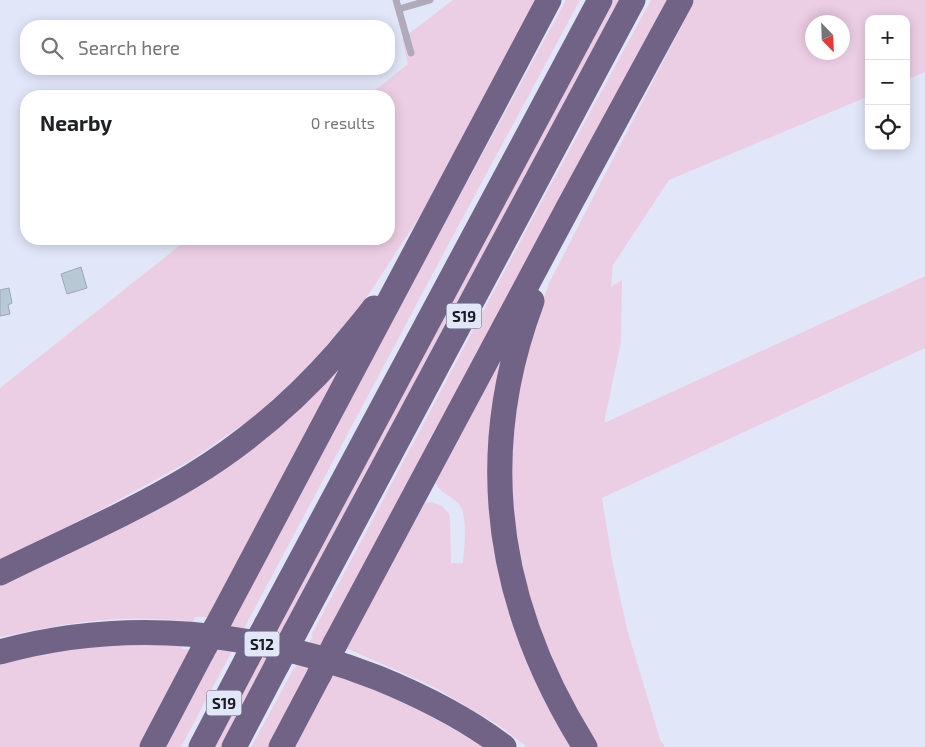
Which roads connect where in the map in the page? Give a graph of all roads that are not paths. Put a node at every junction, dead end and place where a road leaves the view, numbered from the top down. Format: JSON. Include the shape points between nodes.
{"nodes":[{"id":1,"x":396,"y":0,"type":"edge"},
{"id":2,"x":430,"y":0,"type":"edge"},
{"id":3,"x":549,"y":0,"type":"edge"},
{"id":4,"x":600,"y":0,"type":"edge"},
{"id":5,"x":633,"y":0,"type":"edge"},
{"id":6,"x":681,"y":0,"type":"edge"},
{"id":7,"x":399,"y":9,"type":"junction"},
{"id":8,"x":411,"y":53,"type":"dead end"},
{"id":9,"x":569,"y":206,"type":"junction"},
{"id":10,"x":431,"y":220,"type":"junction"},
{"id":11,"x":0,"y":573,"type":"edge"},
{"id":12,"x":0,"y":652,"type":"edge"},
{"id":13,"x":152,"y":747,"type":"edge"},
{"id":14,"x":201,"y":747,"type":"edge"},
{"id":15,"x":234,"y":747,"type":"edge"},
{"id":16,"x":281,"y":747,"type":"edge"},
{"id":17,"x":504,"y":747,"type":"edge"},
{"id":18,"x":584,"y":747,"type":"edge"}],
"edges":[{"from":1,"to":7,"type":"lane"},
{"from":2,"to":7,"type":"lane"},
{"from":3,"to":10,"type":"highway"},
{"from":4,"to":14,"type":"highway","number":"S19","bridge":true},
{"from":5,"to":15,"type":"highway","number":"S19","bridge":true},
{"from":6,"to":9,"type":"highway"},
{"from":7,"to":8,"type":"lane"},
{"from":9,"to":16,"type":"highway","bridge":true},
{"from":9,"to":18,"type":"highway","via":[[529,309],[513,364],[501,439],[500,498],[508,558],[523,619],[552,691]]},
{"from":10,"to":11,"type":"highway","via":[[368,316],[307,386],[259,429],[190,477]]},
{"from":10,"to":13,"type":"highway","bridge":true,"via":[[362,356]]},
{"from":12,"to":17,"type":"highway","number":"S12","via":[[58,640],[141,632],[197,634],[277,646],[348,666],[404,689],[451,713]]}]}
